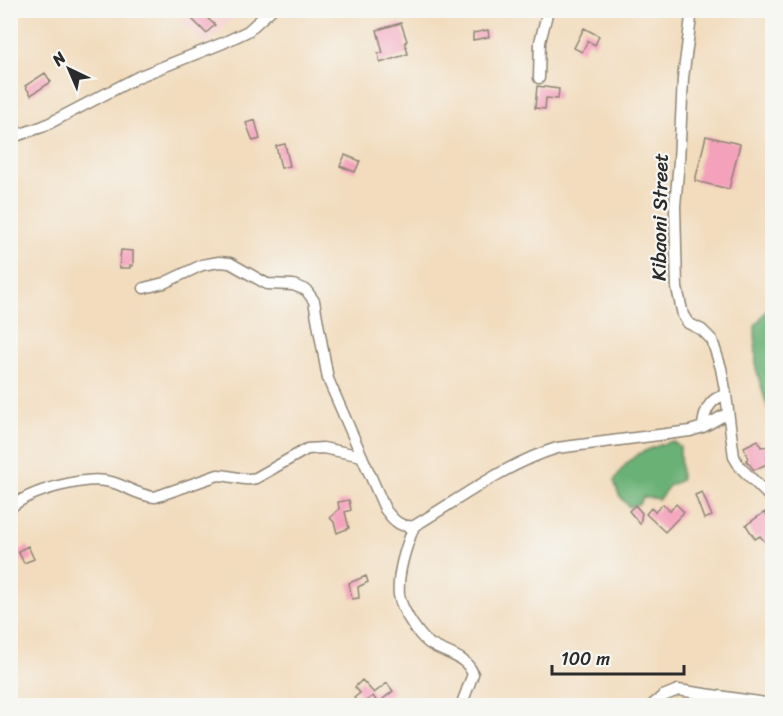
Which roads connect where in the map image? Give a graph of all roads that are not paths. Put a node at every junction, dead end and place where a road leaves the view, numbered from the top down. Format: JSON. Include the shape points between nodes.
{"nodes":[{"id":1,"x":271,"y":10,"type":"edge"},
{"id":2,"x":548,"y":10,"type":"edge"},
{"id":3,"x":692,"y":10,"type":"edge"},
{"id":4,"x":538,"y":78,"type":"dead end"},
{"id":5,"x":10,"y":138,"type":"edge"},
{"id":6,"x":144,"y":288,"type":"dead end"},
{"id":7,"x":726,"y":395,"type":"junction"},
{"id":8,"x":728,"y":413,"type":"junction"},
{"id":9,"x":703,"y":428,"type":"junction"},
{"id":10,"x":362,"y":456,"type":"junction"},
{"id":11,"x":772,"y":499,"type":"edge"},
{"id":12,"x":10,"y":508,"type":"edge"},
{"id":13,"x":414,"y":526,"type":"junction"},
{"id":14,"x":772,"y":704,"type":"edge"},
{"id":15,"x":461,"y":705,"type":"edge"},
{"id":16,"x":651,"y":705,"type":"edge"}],
"edges":[{"from":1,"to":5,"type":"street","via":[[248,31],[140,76],[44,126]]},
{"from":2,"to":4,"type":"street","via":[[540,42]]},
{"from":3,"to":7,"type":"street","name":"Kibaoni Street","via":[[683,78],[675,206],[676,288],[688,323],[712,340]]},
{"from":6,"to":10,"type":"street","via":[[164,283],[202,264],[219,262],[230,263],[267,284],[306,290],[314,301],[319,322],[325,370]]},
{"from":7,"to":8,"type":"street","name":"Kibaoni Street"},
{"from":7,"to":9,"type":"street","via":[[708,406]]},
{"from":8,"to":9,"type":"street"},
{"from":8,"to":11,"type":"street","name":"Kibaoni Street","via":[[734,457]]},
{"from":9,"to":13,"type":"street","via":[[541,453]]},
{"from":10,"to":12,"type":"street","via":[[307,448],[247,481],[218,475],[154,497],[112,482],[86,479],[31,494]]},
{"from":10,"to":13,"type":"street","via":[[385,509],[406,527]]},
{"from":13,"to":15,"type":"street","via":[[400,577],[401,603],[415,628],[430,644],[471,668],[473,674]]},
{"from":14,"to":16,"type":"street","via":[[678,690]]}]}
